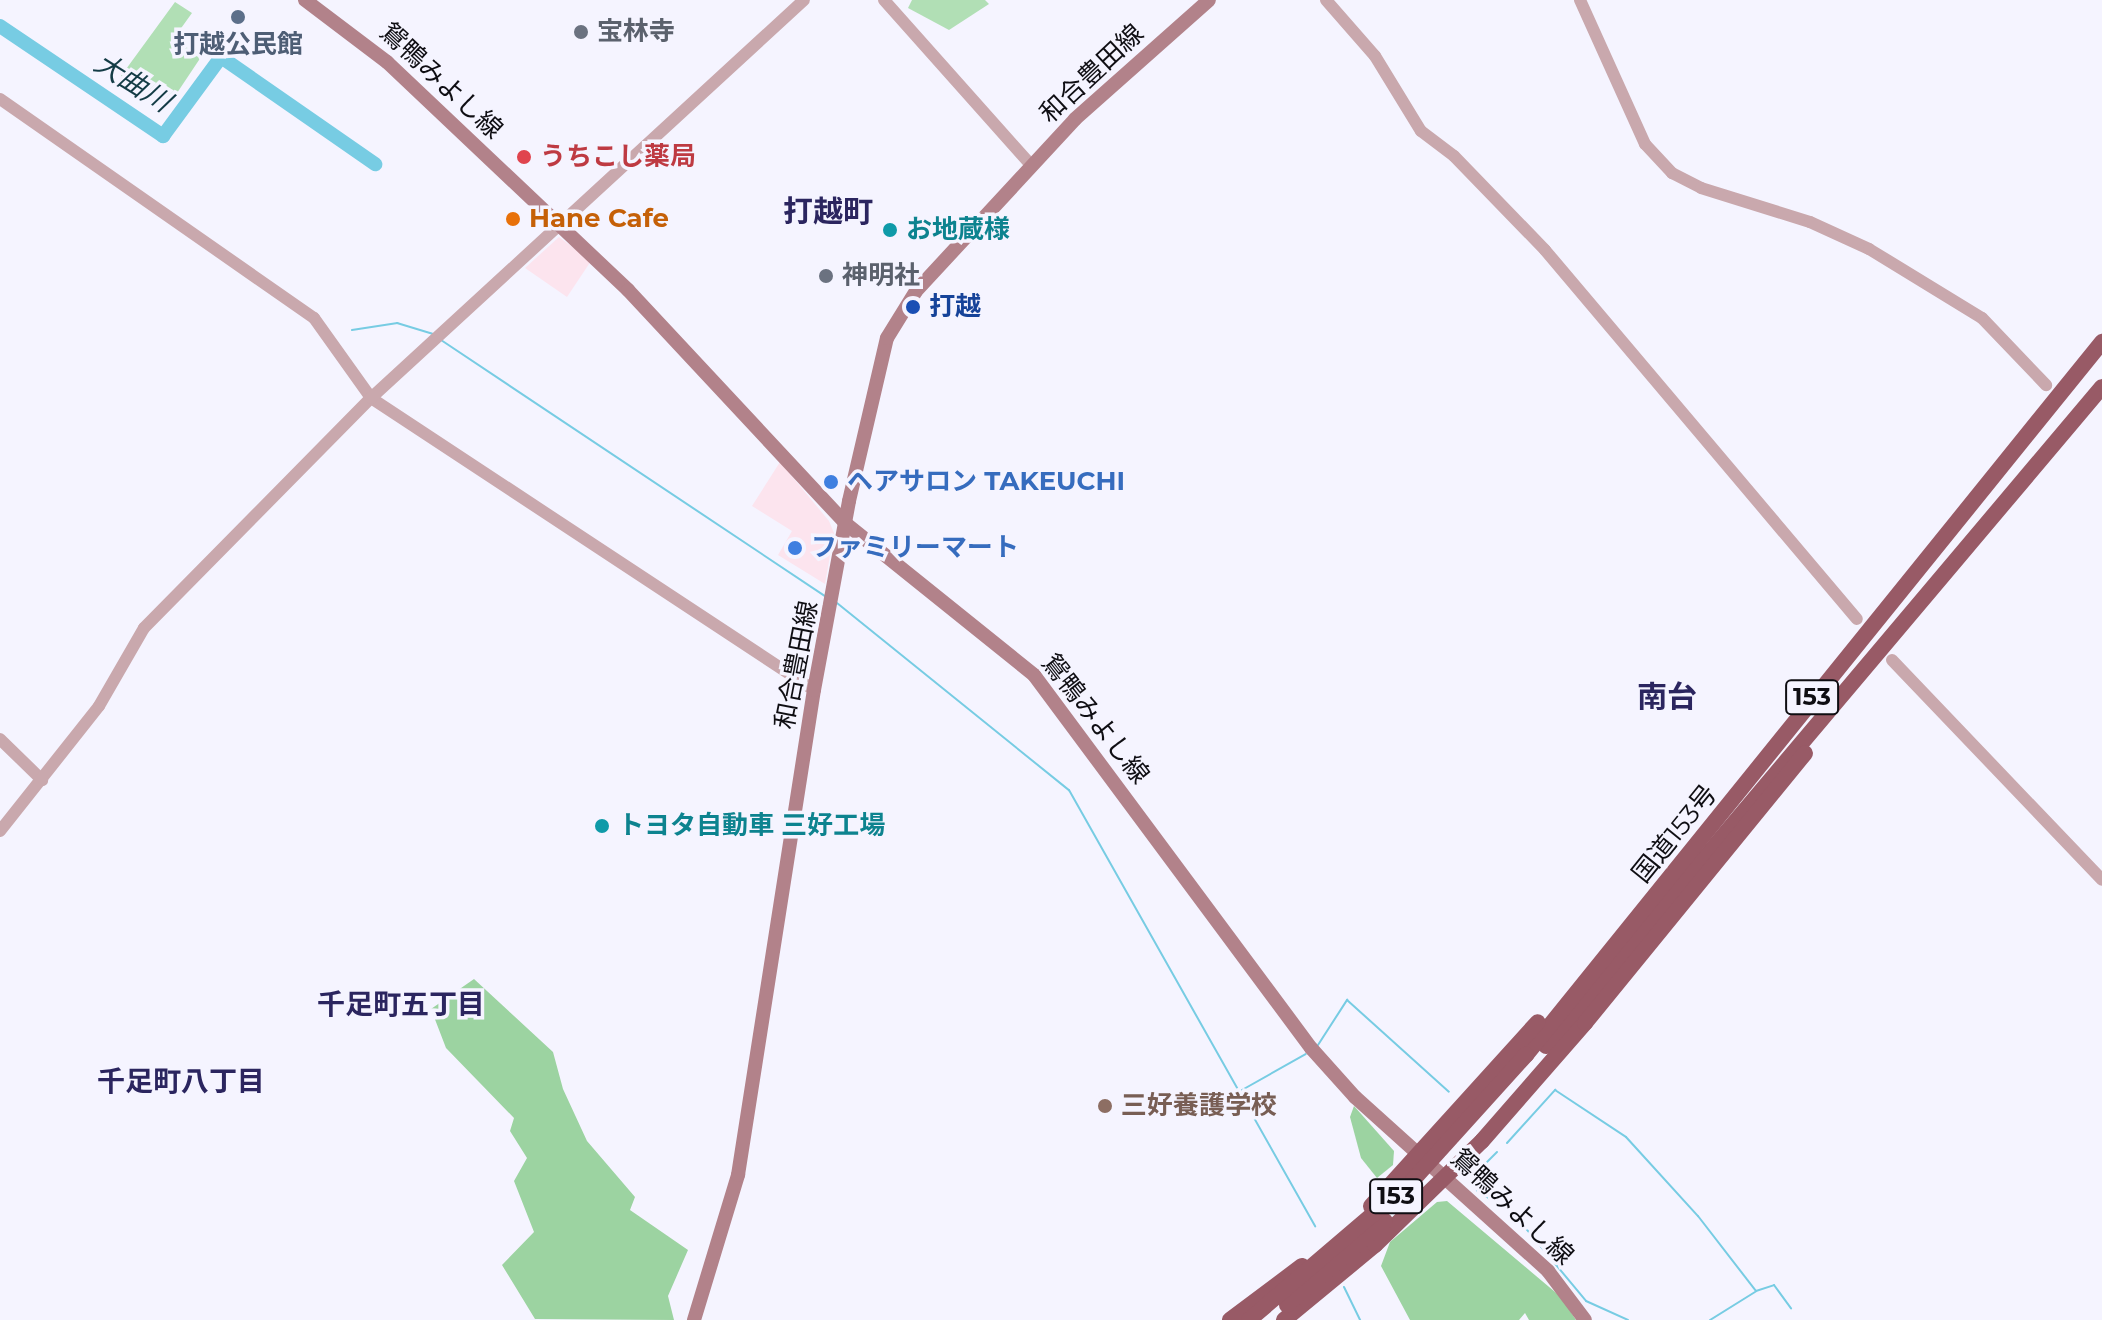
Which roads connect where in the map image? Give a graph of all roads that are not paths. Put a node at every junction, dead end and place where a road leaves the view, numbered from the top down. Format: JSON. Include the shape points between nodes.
{"nodes":[{"id":1,"x":305,"y":0,"type":"edge"},
{"id":2,"x":804,"y":0,"type":"edge"},
{"id":3,"x":884,"y":0,"type":"edge"},
{"id":4,"x":1209,"y":0,"type":"edge"},
{"id":5,"x":1326,"y":0,"type":"edge"},
{"id":6,"x":1580,"y":0,"type":"edge"},
{"id":7,"x":0,"y":99,"type":"edge"},
{"id":8,"x":1032,"y":166,"type":"junction"},
{"id":9,"x":559,"y":226,"type":"junction"},
{"id":10,"x":2102,"y":342,"type":"edge"},
{"id":11,"x":2046,"y":385,"type":"dead end"},
{"id":12,"x":2102,"y":387,"type":"edge"},
{"id":13,"x":371,"y":398,"type":"junction"},
{"id":14,"x":845,"y":523,"type":"junction"},
{"id":15,"x":1857,"y":619,"type":"dead end"},
{"id":16,"x":1892,"y":660,"type":"dead end"},
{"id":17,"x":814,"y":690,"type":"junction"},
{"id":18,"x":1828,"y":711,"type":"junction"},
{"id":19,"x":0,"y":739,"type":"edge"},
{"id":20,"x":1755,"y":771,"type":"junction"},
{"id":21,"x":42,"y":780,"type":"junction"},
{"id":22,"x":0,"y":831,"type":"edge"},
{"id":23,"x":2102,"y":880,"type":"edge"},
{"id":24,"x":1529,"y":1058,"type":"junction"},
{"id":25,"x":1421,"y":1155,"type":"junction"},
{"id":26,"x":1445,"y":1176,"type":"junction"},
{"id":27,"x":694,"y":1320,"type":"edge"},
{"id":28,"x":1230,"y":1320,"type":"edge"},
{"id":29,"x":1249,"y":1320,"type":"edge"},
{"id":30,"x":1267,"y":1320,"type":"edge"},
{"id":31,"x":1284,"y":1320,"type":"edge"},
{"id":32,"x":1585,"y":1320,"type":"edge"}],
"edges":[{"from":1,"to":9,"type":"main road","name":"鴛鴨みよし線","via":[[387,62]]},
{"from":2,"to":9,"type":"street"},
{"from":3,"to":8,"type":"street"},
{"from":4,"to":8,"type":"main road","name":"和合豊田線","via":[[1118,78]]},
{"from":5,"to":15,"type":"street","via":[[1375,56],[1421,131],[1454,156],[1545,250]]},
{"from":6,"to":11,"type":"street","via":[[1645,144],[1672,173],[1869,249],[1982,318]]},
{"from":7,"to":13,"type":"street","via":[[314,318]]},
{"from":8,"to":14,"type":"main road","name":"和合豊田線","via":[[916,291],[887,338]]},
{"from":9,"to":13,"type":"street"},
{"from":9,"to":14,"type":"main road","name":"鴛鴨みよし線","via":[[689,353]]},
{"from":10,"to":20,"type":"highway","name":"国道153号","number":"153"},
{"from":12,"to":18,"type":"highway","name":"国道153号","number":"153"},
{"from":13,"to":17,"type":"street"},
{"from":13,"to":21,"type":"street","via":[[144,628],[99,706]]},
{"from":14,"to":17,"type":"main road","name":"和合豊田線"},
{"from":14,"to":25,"type":"main road","name":"鴛鴨みよし線","via":[[1034,675],[1311,1048],[1355,1097]]},
{"from":16,"to":23,"type":"street"},
{"from":17,"to":27,"type":"main road","name":"和合豊田線","via":[[738,1175]]},
{"from":18,"to":24,"type":"highway","name":"国道153号","number":"153"},
{"from":18,"to":26,"type":"highway","via":[[1828,724],[1651,944],[1529,1088]]},
{"from":19,"to":21,"type":"street"},
{"from":20,"to":24,"type":"highway","name":"国道153号","number":"153"},
{"from":20,"to":25,"type":"highway","via":[[1740,777]]},
{"from":21,"to":22,"type":"street"},
{"from":24,"to":29,"type":"highway","name":"国道153号","number":"153","bridge":true,"via":[[1413,1180]]},
{"from":24,"to":30,"type":"highway","name":"国道153号","number":"153","bridge":true,"via":[[1376,1230]]},
{"from":25,"to":26,"type":"main road","name":"鴛鴨みよし線"},
{"from":25,"to":28,"type":"highway","via":[[1349,1227]]},
{"from":26,"to":31,"type":"highway","via":[[1375,1245]]},
{"from":26,"to":32,"type":"main road","name":"鴛鴨みよし線","via":[[1548,1271]]}]}
